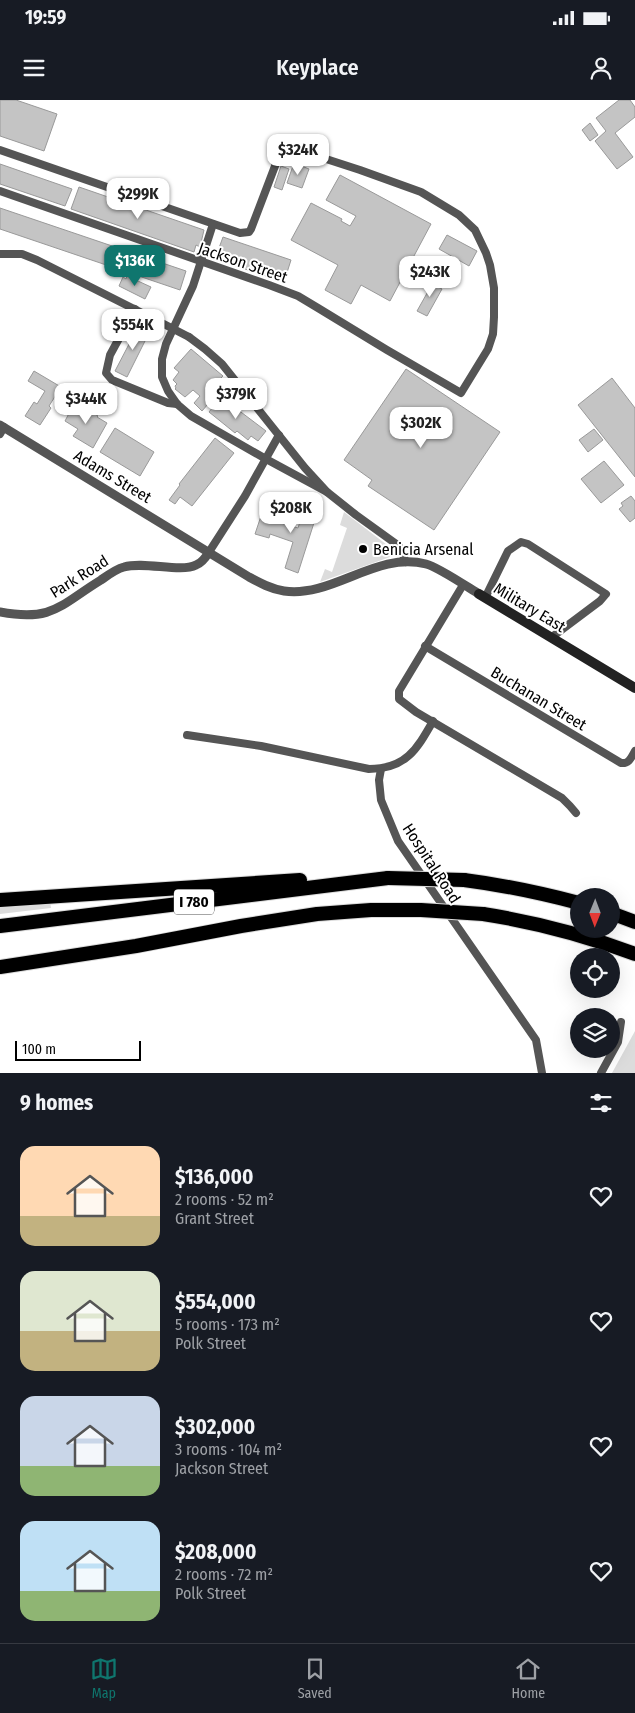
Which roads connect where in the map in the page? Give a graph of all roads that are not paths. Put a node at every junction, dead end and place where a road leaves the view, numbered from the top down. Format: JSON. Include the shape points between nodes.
{"nodes":[{"id":1,"x":0,"y":150,"type":"edge"},
{"id":2,"x":0,"y":191,"type":"edge"},
{"id":3,"x":213,"y":224,"type":"junction"},
{"id":4,"x":0,"y":254,"type":"edge"},
{"id":5,"x":201,"y":262,"type":"junction"},
{"id":6,"x":134,"y":309,"type":"junction"},
{"id":7,"x":177,"y":404,"type":"junction"},
{"id":8,"x":1,"y":429,"type":"edge"},
{"id":9,"x":279,"y":435,"type":"junction"},
{"id":10,"x":266,"y":459,"type":"junction"},
{"id":11,"x":327,"y":492,"type":"junction"},
{"id":12,"x":209,"y":552,"type":"junction"},
{"id":13,"x":406,"y":562,"type":"junction"},
{"id":14,"x":463,"y":585,"type":"junction"},
{"id":15,"x":482,"y":596,"type":"junction"},
{"id":16,"x":0,"y":612,"type":"edge"},
{"id":17,"x":552,"y":637,"type":"junction"},
{"id":18,"x":425,"y":646,"type":"junction"},
{"id":19,"x":635,"y":688,"type":"edge"},
{"id":20,"x":434,"y":721,"type":"junction"},
{"id":21,"x":187,"y":735,"type":"dead end"},
{"id":22,"x":635,"y":751,"type":"edge"},
{"id":23,"x":381,"y":769,"type":"junction"},
{"id":24,"x":576,"y":813,"type":"dead end"},
{"id":25,"x":388,"y":878,"type":"junction"},
{"id":26,"x":0,"y":900,"type":"edge"},
{"id":27,"x":570,"y":901,"type":"edge"},
{"id":28,"x":620,"y":916,"type":"edge"},
{"id":29,"x":635,"y":922,"type":"edge"},
{"id":30,"x":0,"y":926,"type":"edge"},
{"id":31,"x":635,"y":954,"type":"edge"},
{"id":32,"x":57,"y":958,"type":"junction"},
{"id":33,"x":0,"y":966,"type":"edge"},
{"id":34,"x":0,"y":974,"type":"edge"},
{"id":35,"x":621,"y":1022,"type":"dead end"},
{"id":36,"x":542,"y":1073,"type":"edge"},
{"id":37,"x":602,"y":1073,"type":"edge"}],
"edges":[{"from":1,"to":3,"type":"street"},
{"from":2,"to":5,"type":"street","name":"Jackson Street"},
{"from":3,"to":5,"type":"street"},
{"from":3,"to":5,"type":"street","name":"Jackson Street","via":[[240,233],[249,232],[283,145],[421,192],[475,230],[491,270],[493,334],[488,349],[461,393],[298,296]]},
{"from":4,"to":6,"type":"street","via":[[22,254],[37,260]]},
{"from":5,"to":7,"type":"street","via":[[162,359],[162,377]]},
{"from":6,"to":7,"type":"street","via":[[110,355],[106,373],[112,380]]},
{"from":6,"to":9,"type":"street","bridge":true,"via":[[205,348],[222,364]]},
{"from":7,"to":10,"type":"street","via":[[191,416]]},
{"from":8,"to":12,"type":"street","name":"Adams Street"},
{"from":9,"to":10,"type":"street","name":"Park Road"},
{"from":9,"to":11,"type":"street"},
{"from":10,"to":11,"type":"street"},
{"from":10,"to":12,"type":"street","name":"Park Road"},
{"from":11,"to":13,"type":"street","via":[[399,546]]},
{"from":12,"to":13,"type":"street","name":"Adams Street","via":[[248,578],[285,591],[315,589],[391,563]]},
{"from":12,"to":16,"type":"street","name":"Park Road","via":[[197,565],[189,568],[122,567],[55,610],[39,615]]},
{"from":13,"to":14,"type":"street","name":"Military East","via":[[427,564]]},
{"from":14,"to":15,"type":"street","name":"Military East"},
{"from":14,"to":18,"type":"street"},
{"from":15,"to":17,"type":"main road","name":"Military East"},
{"from":15,"to":17,"type":"street","via":[[508,551],[522,542],[606,594]]},
{"from":17,"to":19,"type":"main road","name":"Military East"},
{"from":18,"to":20,"type":"street","via":[[399,691],[399,699]]},
{"from":18,"to":22,"type":"street","name":"Buchanan Street","via":[[621,763],[629,761]]},
{"from":20,"to":23,"type":"street","via":[[412,754]]},
{"from":20,"to":24,"type":"street","via":[[562,798]]},
{"from":21,"to":23,"type":"street"},
{"from":23,"to":36,"type":"street","name":"Hospital Road","via":[[381,800],[398,841],[536,1040]]},
{"from":25,"to":26,"type":"highway","via":[[354,876]]},
{"from":25,"to":27,"type":"highway","number":"I 780","bridge":true,"via":[[464,880]]},
{"from":25,"to":30,"type":"highway","number":"I 780"},
{"from":28,"to":29,"type":"highway"},
{"from":31,"to":32,"type":"highway","number":"I 780","bridge":true,"via":[[554,927],[482,914],[371,910],[317,914]]},
{"from":32,"to":33,"type":"highway","number":"I 780"},
{"from":32,"to":34,"type":"highway"},
{"from":35,"to":37,"type":"street","via":[[618,1042]]}]}
